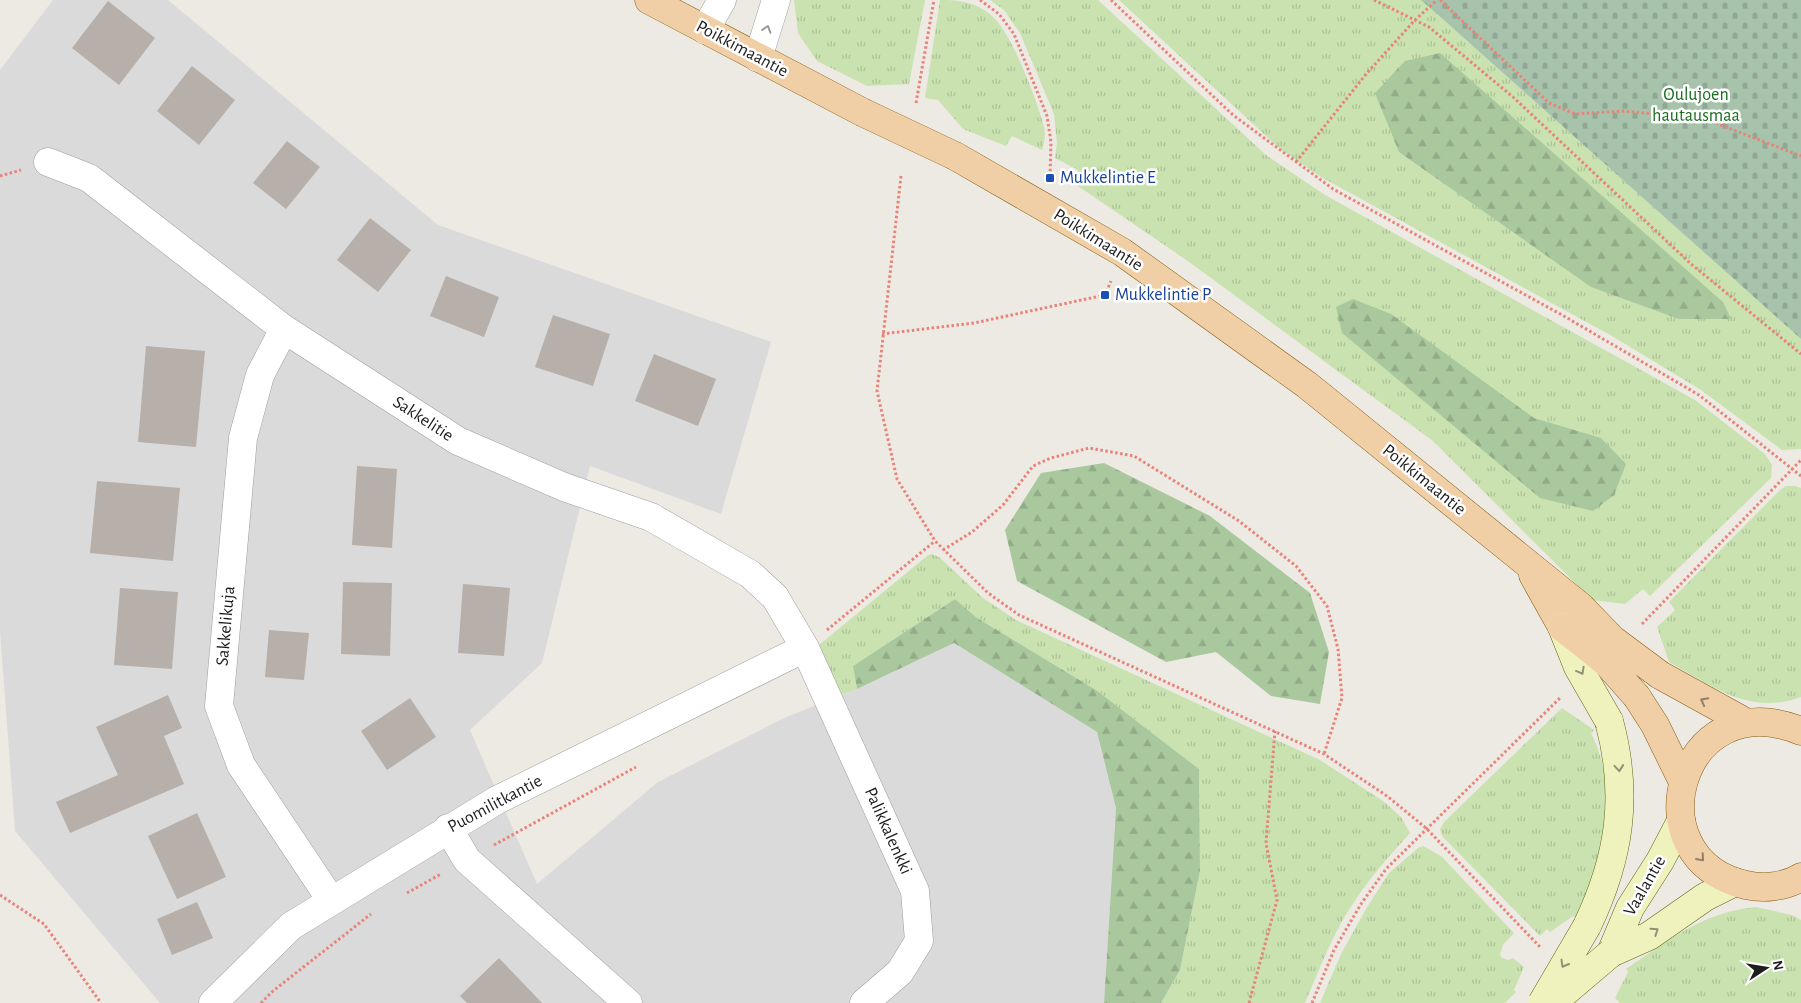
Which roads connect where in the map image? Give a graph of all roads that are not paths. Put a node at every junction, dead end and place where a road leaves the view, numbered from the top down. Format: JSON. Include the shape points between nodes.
{"nodes":[{"id":1,"x":649,"y":0,"type":"edge"},
{"id":2,"x":722,"y":0,"type":"edge"},
{"id":3,"x":776,"y":0,"type":"edge"},
{"id":4,"x":705,"y":30,"type":"junction"},
{"id":5,"x":758,"y":58,"type":"junction"},
{"id":6,"x":48,"y":162,"type":"dead end"},
{"id":7,"x":284,"y":329,"type":"junction"},
{"id":8,"x":1528,"y":565,"type":"junction"},
{"id":9,"x":1562,"y":627,"type":"junction"},
{"id":10,"x":805,"y":648,"type":"junction"},
{"id":11,"x":1747,"y":723,"type":"junction"},
{"id":12,"x":1795,"y":725,"type":"edge"},
{"id":13,"x":1683,"y":782,"type":"junction"},
{"id":14,"x":1681,"y":821,"type":"junction"},
{"id":15,"x":448,"y":828,"type":"junction"},
{"id":16,"x":1801,"y":877,"type":"edge"},
{"id":17,"x":1745,"y":885,"type":"junction"},
{"id":18,"x":331,"y":900,"type":"junction"},
{"id":19,"x":1801,"y":900,"type":"edge"},
{"id":20,"x":1612,"y":953,"type":"junction"},
{"id":21,"x":213,"y":1003,"type":"edge"},
{"id":22,"x":628,"y":1003,"type":"edge"},
{"id":23,"x":864,"y":1003,"type":"edge"},
{"id":24,"x":1542,"y":1003,"type":"edge"},
{"id":25,"x":1552,"y":1003,"type":"edge"}],
"edges":[{"from":1,"to":4,"type":"main road","name":"Poikkimaantie"},
{"from":2,"to":4,"type":"street"},
{"from":5,"to":3,"type":"street","one_way":true},
{"from":4,"to":5,"type":"main road","name":"Poikkimaantie"},
{"from":5,"to":8,"type":"main road","name":"Poikkimaantie","bridge":true,"via":[[955,156],[1122,252],[1306,385]]},
{"from":6,"to":7,"type":"street","name":"Sakkelitie","via":[[89,178]]},
{"from":7,"to":10,"type":"street","name":"Sakkelitie","via":[[458,441],[564,487],[651,517],[750,574],[775,597]]},
{"from":7,"to":18,"type":"street","name":"Sakkelikuja","via":[[260,375],[244,438],[219,706],[241,765]]},
{"from":8,"to":9,"type":"main road","name":"Poikkimaantie"},
{"from":11,"to":8,"type":"main road","name":"Poikkimaantie","one_way":true,"bridge":true,"via":[[1660,675],[1613,640],[1581,607]]},
{"from":9,"to":13,"type":"main road","name":"Poikkimaantie","bridge":true,"via":[[1606,662],[1637,697],[1655,724]]},
{"from":9,"to":24,"type":"street","one_way":true,"bridge":true,"via":[[1578,667],[1609,721],[1617,749],[1621,798],[1616,845],[1603,892]]},
{"from":10,"to":15,"type":"street","name":"Puomilitkantie","via":[[497,800]]},
{"from":10,"to":23,"type":"street","name":"Palikkalenkki","via":[[915,891],[919,941],[900,972]]},
{"from":11,"to":12,"type":"main road"},
{"from":11,"to":13,"type":"main road","via":[[1714,737],[1695,757]]},
{"from":13,"to":14,"type":"main road"},
{"from":14,"to":17,"type":"main road","one_way":true,"via":[[1688,841],[1700,859],[1716,873]]},
{"from":14,"to":20,"type":"street","name":"Vaalantie","via":[[1630,908]]},
{"from":15,"to":18,"type":"street","name":"Puomilitkantie"},
{"from":15,"to":22,"type":"street","via":[[467,860]]},
{"from":16,"to":17,"type":"main road","via":[[1777,886]]},
{"from":17,"to":19,"type":"main road","via":[[1782,892]]},
{"from":20,"to":17,"type":"street","name":"Vaalantie","one_way":true,"via":[[1649,936],[1705,897]]},
{"from":18,"to":21,"type":"street","name":"Puomilitkantie","via":[[291,926]]},
{"from":20,"to":25,"type":"street","name":"Vaalantie","bridge":true}]}
